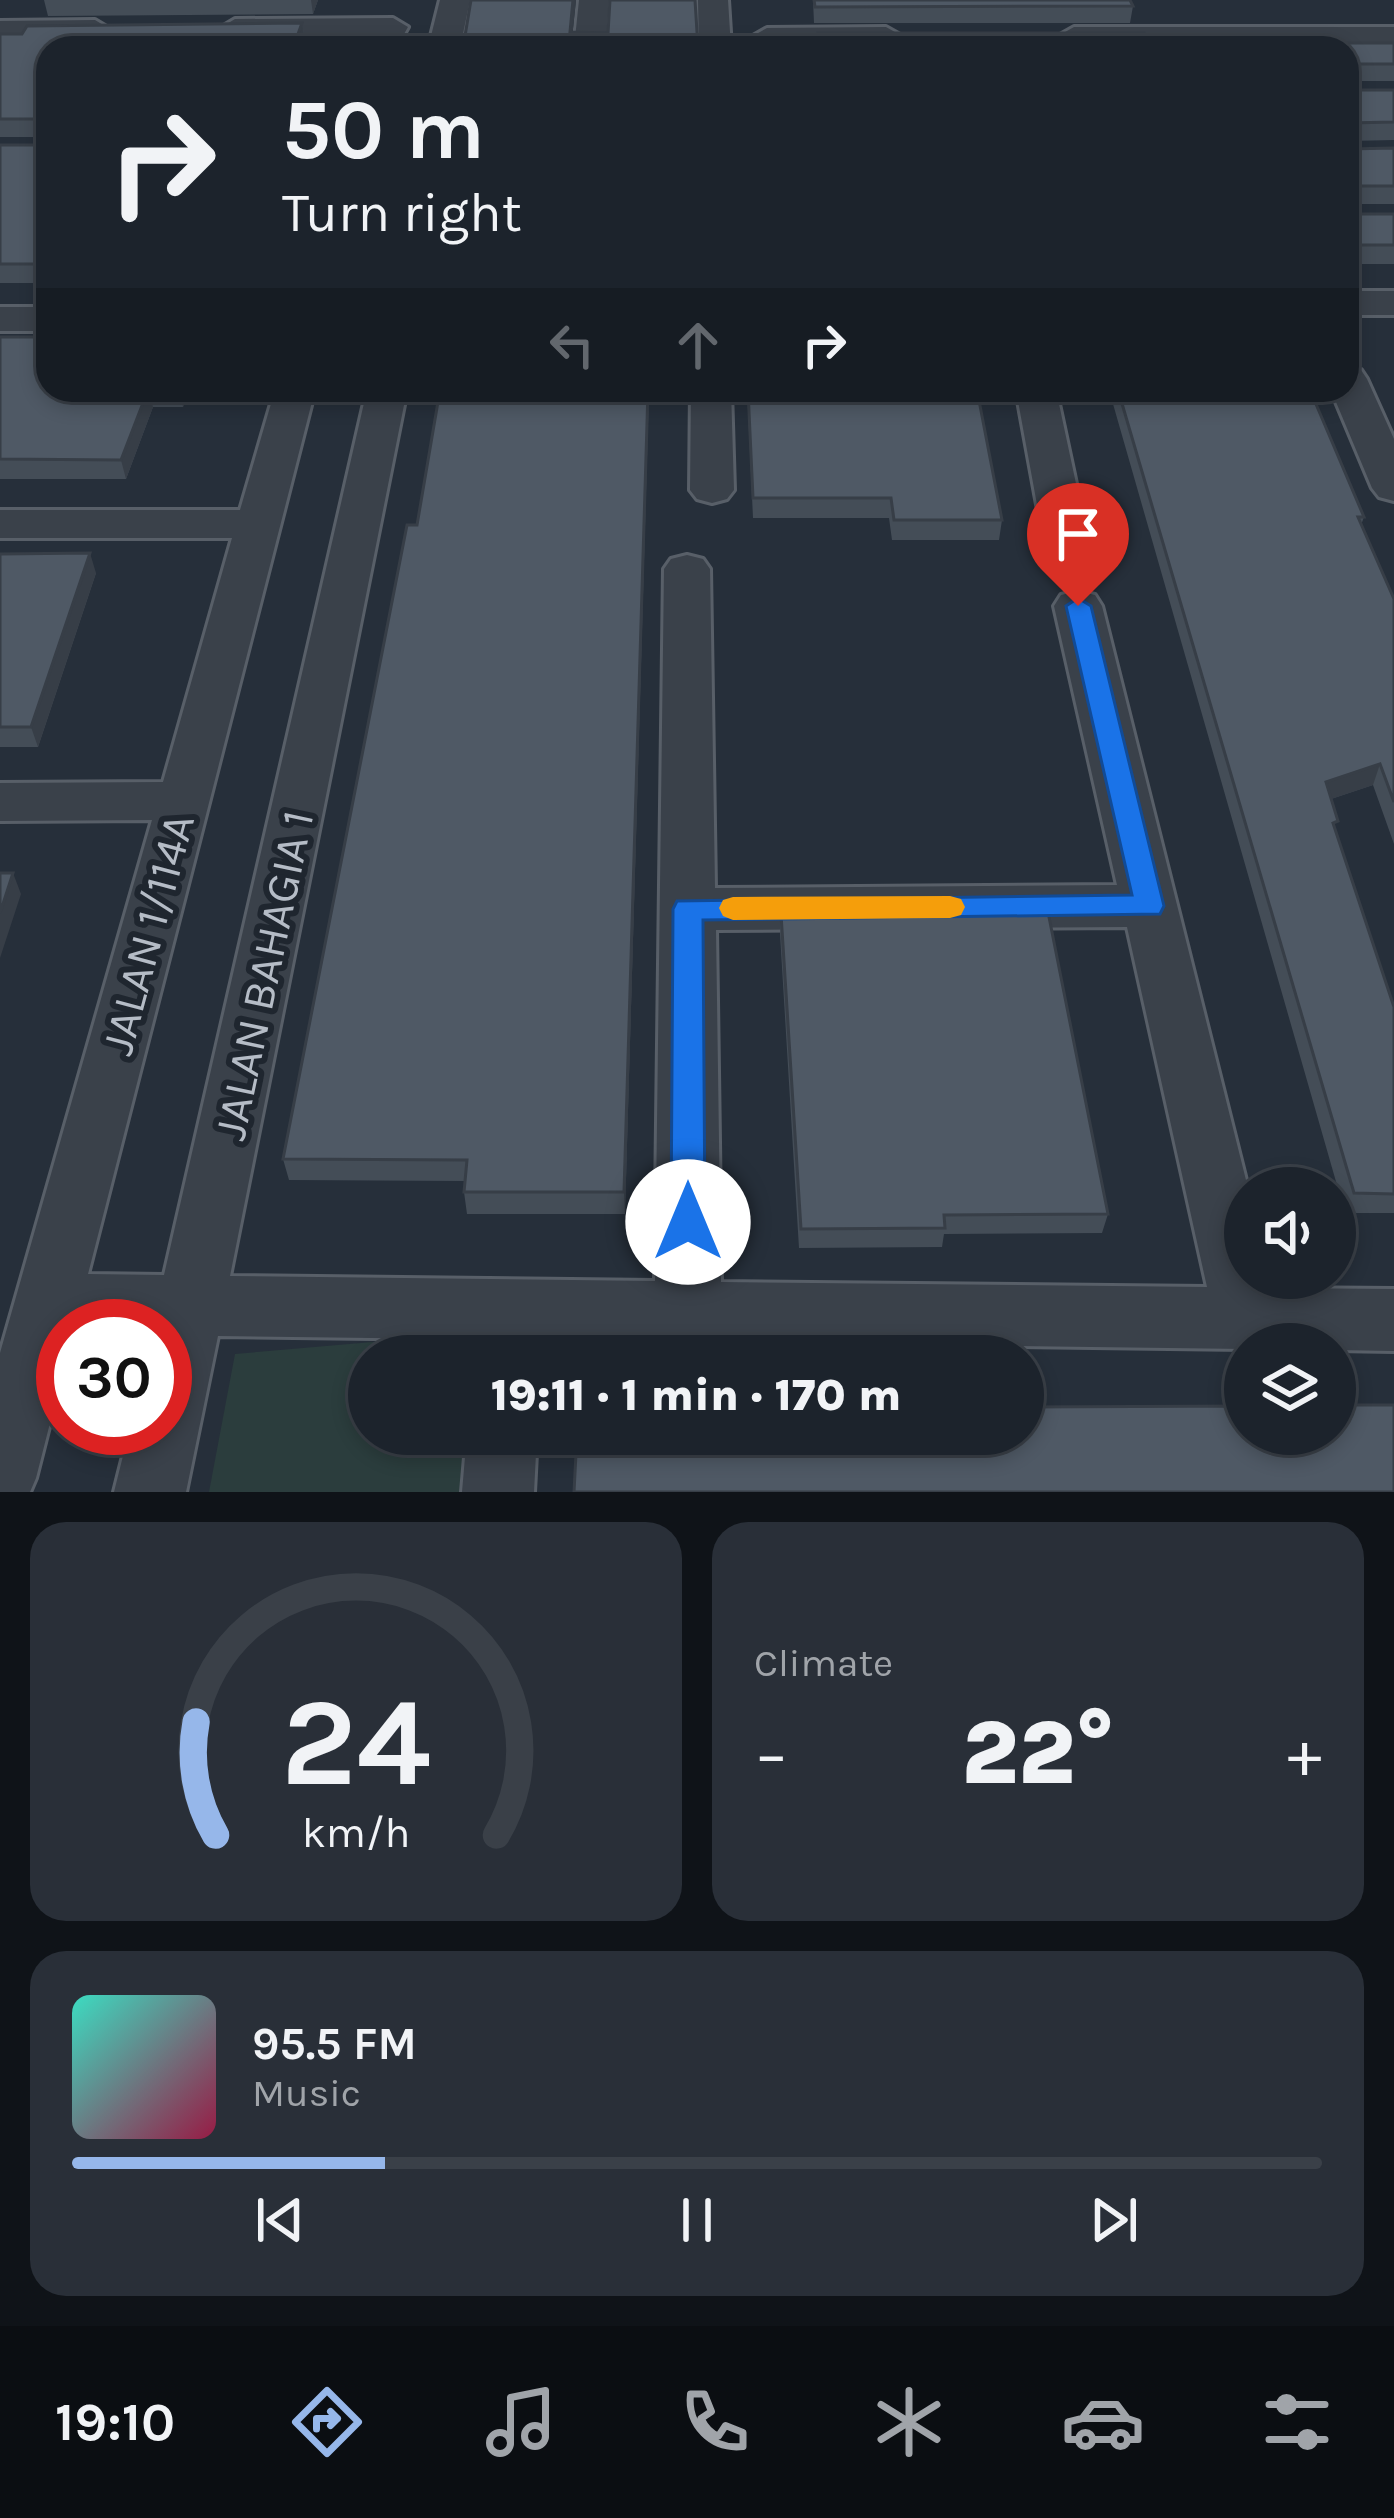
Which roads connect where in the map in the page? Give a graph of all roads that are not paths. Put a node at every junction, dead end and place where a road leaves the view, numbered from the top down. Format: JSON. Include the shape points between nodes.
{"nodes":[{"id":1,"x":455,"y":0,"type":"edge"},
{"id":2,"x":594,"y":0,"type":"edge"},
{"id":3,"x":713,"y":0,"type":"edge"},
{"id":4,"x":765,"y":0,"type":"edge"},
{"id":5,"x":1180,"y":0,"type":"edge"},
{"id":6,"x":394,"y":25,"type":"edge"},
{"id":7,"x":208,"y":28,"type":"edge"},
{"id":8,"x":0,"y":29,"type":"edge"},
{"id":9,"x":116,"y":29,"type":"edge"},
{"id":10,"x":447,"y":36,"type":"edge"},
{"id":11,"x":591,"y":36,"type":"edge"},
{"id":12,"x":714,"y":36,"type":"edge"},
{"id":13,"x":768,"y":36,"type":"edge"},
{"id":14,"x":1198,"y":36,"type":"edge"},
{"id":15,"x":1394,"y":36,"type":"edge"},
{"id":16,"x":1359,"y":37,"type":"edge"},
{"id":17,"x":1359,"y":303,"type":"edge"},
{"id":18,"x":1394,"y":303,"type":"edge"},
{"id":19,"x":0,"y":319,"type":"edge"},
{"id":20,"x":36,"y":319,"type":"edge"},
{"id":21,"x":292,"y":402,"type":"edge"},
{"id":22,"x":384,"y":402,"type":"edge"},
{"id":23,"x":711,"y":402,"type":"edge"},
{"id":24,"x":1038,"y":402,"type":"edge"},
{"id":25,"x":1357,"y":402,"type":"edge"},
{"id":26,"x":1394,"y":488,"type":"edge"},
{"id":27,"x":712,"y":490,"type":"dead end"},
{"id":28,"x":1062,"y":521,"type":"dead end"},
{"id":29,"x":0,"y":524,"type":"edge"},
{"id":30,"x":258,"y":524,"type":"junction"},
{"id":31,"x":687,"y":569,"type":"dead end"},
{"id":32,"x":1078,"y":606,"type":"dead end"},
{"id":33,"x":183,"y":801,"type":"junction"},
{"id":34,"x":0,"y":802,"type":"edge"},
{"id":35,"x":1150,"y":906,"type":"junction"},
{"id":36,"x":688,"y":909,"type":"junction"},
{"id":37,"x":48,"y":1299,"type":"edge"},
{"id":38,"x":192,"y":1306,"type":"joint"},
{"id":39,"x":688,"y":1312,"type":"junction"},
{"id":40,"x":1248,"y":1318,"type":"junction"},
{"id":41,"x":1394,"y":1320,"type":"edge"},
{"id":42,"x":509,"y":1333,"type":"edge"},
{"id":43,"x":36,"y":1345,"type":"edge"},
{"id":44,"x":159,"y":1455,"type":"edge"},
{"id":45,"x":501,"y":1455,"type":"edge"},
{"id":46,"x":0,"y":1478,"type":"edge"},
{"id":47,"x":150,"y":1492,"type":"edge"},
{"id":48,"x":498,"y":1492,"type":"edge"}],
"edges":[{"from":1,"to":10,"type":"street"},
{"from":2,"to":11,"type":"street"},
{"from":3,"to":12,"type":"street"},
{"from":4,"to":13,"type":"street"},
{"from":5,"to":14,"type":"street"},
{"from":6,"to":7,"type":"street"},
{"from":8,"to":9,"type":"street"},
{"from":15,"to":16,"type":"street"},
{"from":17,"to":18,"type":"street"},
{"from":19,"to":20,"type":"street"},
{"from":21,"to":30,"type":"street","name":"JALAN 1/114A"},
{"from":22,"to":38,"type":"street","name":"JALAN BAHAGIA 1"},
{"from":23,"to":27,"type":"street"},
{"from":24,"to":28,"type":"street"},
{"from":25,"to":26,"type":"street"},
{"from":29,"to":30,"type":"street"},
{"from":30,"to":33,"type":"street","name":"JALAN 1/114A"},
{"from":31,"to":36,"type":"street"},
{"from":32,"to":35,"type":"street"},
{"from":33,"to":34,"type":"street"},
{"from":33,"to":37,"type":"street","name":"JALAN 1/114A"},
{"from":35,"to":36,"type":"street"},
{"from":35,"to":40,"type":"street"},
{"from":36,"to":39,"type":"street"},
{"from":38,"to":42,"type":"street"},
{"from":39,"to":40,"type":"street"},
{"from":39,"to":42,"type":"street"},
{"from":40,"to":41,"type":"street"},
{"from":43,"to":46,"type":"street","name":"JALAN 1/114A"},
{"from":44,"to":47,"type":"street","name":"JALAN BAHAGIA 1"},
{"from":45,"to":48,"type":"street"}]}
